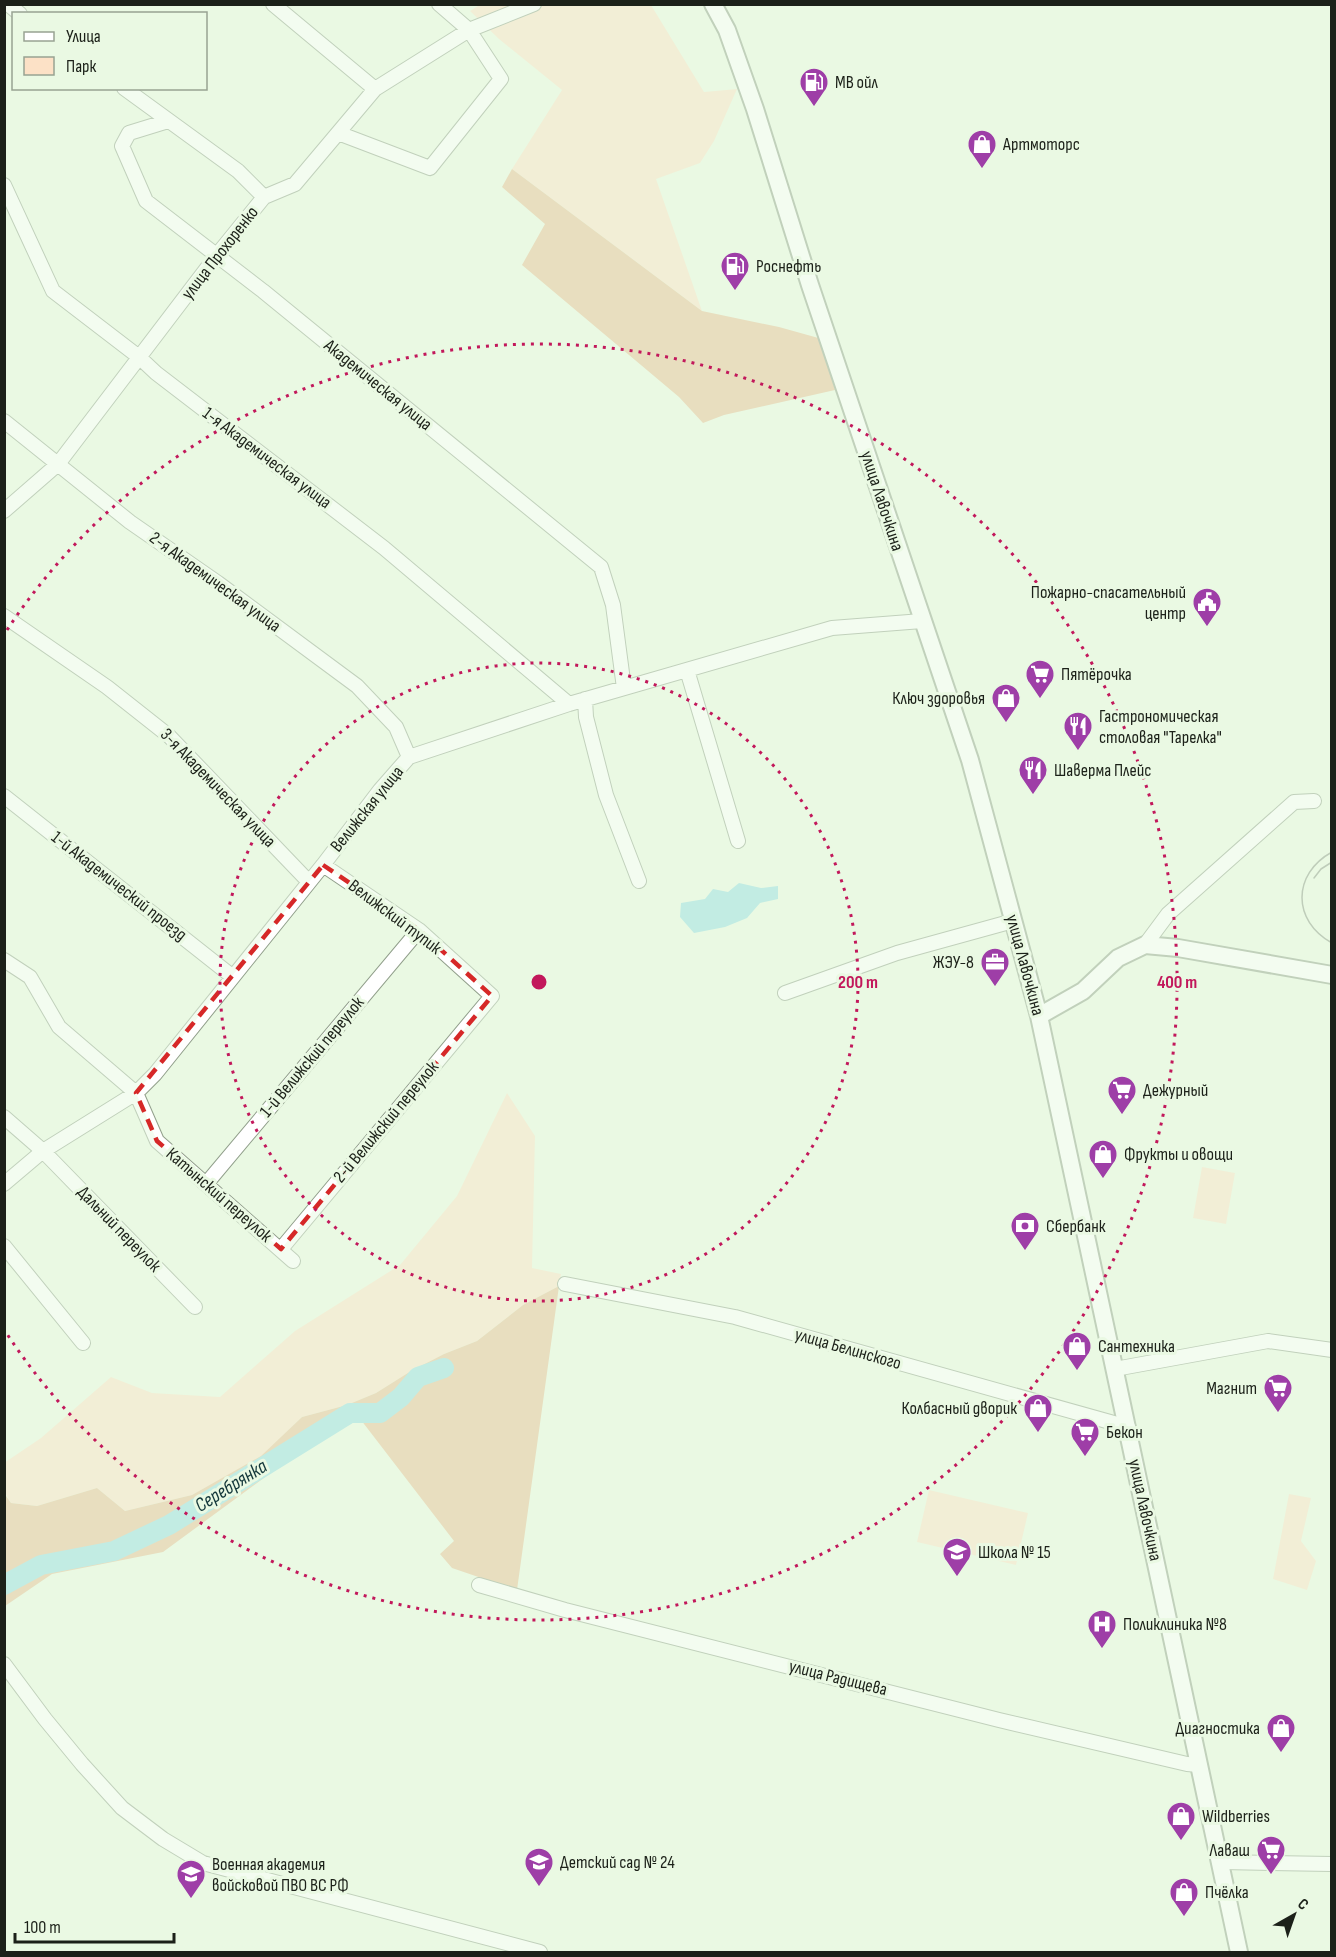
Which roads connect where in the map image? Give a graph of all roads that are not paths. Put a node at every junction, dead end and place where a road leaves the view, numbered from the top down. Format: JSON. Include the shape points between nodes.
{"nodes":[{"id":1,"x":273,"y":4,"type":"edge"},
{"id":2,"x":439,"y":4,"type":"edge"},
{"id":3,"x":534,"y":4,"type":"edge"},
{"id":4,"x":713,"y":4,"type":"edge"},
{"id":5,"x":469,"y":30,"type":"junction"},
{"id":6,"x":375,"y":89,"type":"junction"},
{"id":7,"x":127,"y":90,"type":"edge"},
{"id":8,"x":168,"y":121,"type":"junction"},
{"id":9,"x":338,"y":133,"type":"junction"},
{"id":10,"x":4,"y":184,"type":"edge"},
{"id":11,"x":264,"y":197,"type":"junction"},
{"id":12,"x":217,"y":255,"type":"junction"},
{"id":13,"x":140,"y":357,"type":"junction"},
{"id":14,"x":4,"y":421,"type":"edge"},
{"id":15,"x":58,"y":464,"type":"junction"},
{"id":16,"x":4,"y":511,"type":"edge"},
{"id":17,"x":4,"y":616,"type":"edge"},
{"id":18,"x":922,"y":621,"type":"junction"},
{"id":19,"x":687,"y":670,"type":"junction"},
{"id":20,"x":624,"y":688,"type":"junction"},
{"id":21,"x":585,"y":699,"type":"junction"},
{"id":22,"x":569,"y":704,"type":"junction"},
{"id":23,"x":409,"y":757,"type":"junction"},
{"id":24,"x":4,"y":796,"type":"edge"},
{"id":25,"x":1314,"y":801,"type":"dead end"},
{"id":26,"x":738,"y":842,"type":"dead end"},
{"id":27,"x":323,"y":865,"type":"junction"},
{"id":28,"x":639,"y":881,"type":"dead end"},
{"id":29,"x":309,"y":882,"type":"junction"},
{"id":30,"x":1013,"y":921,"type":"junction"},
{"id":31,"x":419,"y":930,"type":"junction"},
{"id":32,"x":1145,"y":945,"type":"junction"},
{"id":33,"x":4,"y":960,"type":"edge"},
{"id":34,"x":1332,"y":975,"type":"edge"},
{"id":35,"x":233,"y":977,"type":"junction"},
{"id":36,"x":785,"y":993,"type":"dead end"},
{"id":37,"x":492,"y":996,"type":"joint"},
{"id":38,"x":1039,"y":1016,"type":"junction"},
{"id":39,"x":136,"y":1093,"type":"junction"},
{"id":40,"x":4,"y":1117,"type":"edge"},
{"id":41,"x":43,"y":1151,"type":"junction"},
{"id":42,"x":4,"y":1184,"type":"edge"},
{"id":43,"x":206,"y":1184,"type":"junction"},
{"id":44,"x":4,"y":1246,"type":"edge"},
{"id":45,"x":280,"y":1249,"type":"junction"},
{"id":46,"x":293,"y":1261,"type":"dead end"},
{"id":47,"x":565,"y":1284,"type":"dead end"},
{"id":48,"x":195,"y":1307,"type":"dead end"},
{"id":49,"x":83,"y":1343,"type":"dead end"},
{"id":50,"x":1332,"y":1350,"type":"edge"},
{"id":51,"x":1115,"y":1369,"type":"junction"},
{"id":52,"x":1128,"y":1427,"type":"junction"},
{"id":53,"x":479,"y":1585,"type":"dead end"},
{"id":54,"x":4,"y":1664,"type":"edge"},
{"id":55,"x":1199,"y":1765,"type":"junction"},
{"id":56,"x":1330,"y":1861,"type":"edge"},
{"id":57,"x":1221,"y":1862,"type":"junction"},
{"id":58,"x":540,"y":1953,"type":"edge"},
{"id":59,"x":1239,"y":1953,"type":"edge"}],
"edges":[{"from":1,"to":6,"type":"street"},
{"from":2,"to":5,"type":"street"},
{"from":3,"to":5,"type":"street","name":"улица Прохоренко"},
{"from":4,"to":18,"type":"main road","name":"улица Лавочкина","via":[[727,30],[755,109]]},
{"from":5,"to":6,"type":"street","name":"улица Прохоренко"},
{"from":5,"to":9,"type":"street","via":[[501,79],[430,168]]},
{"from":6,"to":9,"type":"street","name":"улица Прохоренко"},
{"from":7,"to":8,"type":"street"},
{"from":8,"to":11,"type":"street","via":[[238,171]]},
{"from":8,"to":12,"type":"street","name":"Академическая улица","via":[[129,133],[122,146],[146,201]]},
{"from":9,"to":11,"type":"street","name":"улица Прохоренко","via":[[295,184]]},
{"from":10,"to":13,"type":"street","name":"1-я Академическая улица","via":[[53,291]]},
{"from":11,"to":12,"type":"street","name":"улица Прохоренко"},
{"from":12,"to":13,"type":"street","name":"улица Прохоренко"},
{"from":12,"to":20,"type":"street","name":"Академическая улица","via":[[601,567],[613,605]]},
{"from":13,"to":15,"type":"street","name":"улица Прохоренко"},
{"from":13,"to":22,"type":"street","name":"1-я Академическая улица","via":[[384,548]]},
{"from":14,"to":15,"type":"street","name":"2-я Академическая улица"},
{"from":15,"to":16,"type":"street","name":"улица Прохоренко"},
{"from":15,"to":23,"type":"street","name":"2-я Академическая улица","via":[[130,522],[357,686],[396,727]]},
{"from":17,"to":29,"type":"street","name":"3-я Академическая улица","via":[[169,736]]},
{"from":18,"to":19,"type":"street","name":"Велижская улица","via":[[832,628]]},
{"from":18,"to":30,"type":"main road","name":"улица Лавочкина","via":[[970,760]]},
{"from":19,"to":20,"type":"street","name":"Велижская улица"},
{"from":19,"to":26,"type":"street"},
{"from":20,"to":21,"type":"street","name":"Велижская улица"},
{"from":21,"to":22,"type":"street","name":"Велижская улица"},
{"from":21,"to":28,"type":"street","via":[[606,795]]},
{"from":22,"to":23,"type":"street","name":"Велижская улица"},
{"from":23,"to":27,"type":"street","name":"Велижская улица"},
{"from":24,"to":35,"type":"street","name":"1-й Академический проезд"},
{"from":25,"to":32,"type":"street","via":[[1294,802],[1168,914]]},
{"from":27,"to":29,"type":"street","name":"Велижская улица"},
{"from":27,"to":31,"type":"street","name":"Велижский тупик"},
{"from":29,"to":35,"type":"street","name":"Велижская улица"},
{"from":30,"to":36,"type":"street","via":[[897,953]]},
{"from":30,"to":38,"type":"main road","name":"улица Лавочкина"},
{"from":31,"to":37,"type":"street","name":"Велижский тупик"},
{"from":31,"to":43,"type":"street","name":"1-й Велижский переулок"},
{"from":32,"to":34,"type":"main road"},
{"from":32,"to":38,"type":"main road","via":[[1118,958],[1083,991]]},
{"from":33,"to":39,"type":"street","via":[[30,977],[59,1027]]},
{"from":35,"to":39,"type":"street","name":"Велижская улица"},
{"from":37,"to":45,"type":"street","name":"2-й Велижский переулок"},
{"from":38,"to":51,"type":"main road","name":"улица Лавочкина"},
{"from":39,"to":41,"type":"street","name":"Велижская улица"},
{"from":39,"to":43,"type":"street","name":"Катынский переулок","via":[[158,1141]]},
{"from":40,"to":41,"type":"street","name":"Дальний переулок"},
{"from":41,"to":42,"type":"street","name":"Велижская улица"},
{"from":41,"to":48,"type":"street","name":"Дальний переулок"},
{"from":43,"to":45,"type":"street","name":"Катынский переулок"},
{"from":44,"to":49,"type":"street"},
{"from":45,"to":46,"type":"street","name":"Катынский переулок"},
{"from":47,"to":52,"type":"street","name":"улица Белинского","via":[[735,1317]]},
{"from":50,"to":51,"type":"street","via":[[1268,1341]]},
{"from":51,"to":52,"type":"main road","name":"улица Лавочкина"},
{"from":52,"to":55,"type":"main road","name":"улица Лавочкина"},
{"from":53,"to":55,"type":"street","name":"улица Радищева","via":[[1010,1722]]},
{"from":54,"to":58,"type":"street","via":[[45,1719],[122,1808],[203,1863]]},
{"from":55,"to":57,"type":"main road","name":"улица Лавочкина"},
{"from":56,"to":57,"type":"street"},
{"from":57,"to":59,"type":"main road","name":"улица Лавочкина"}]}
